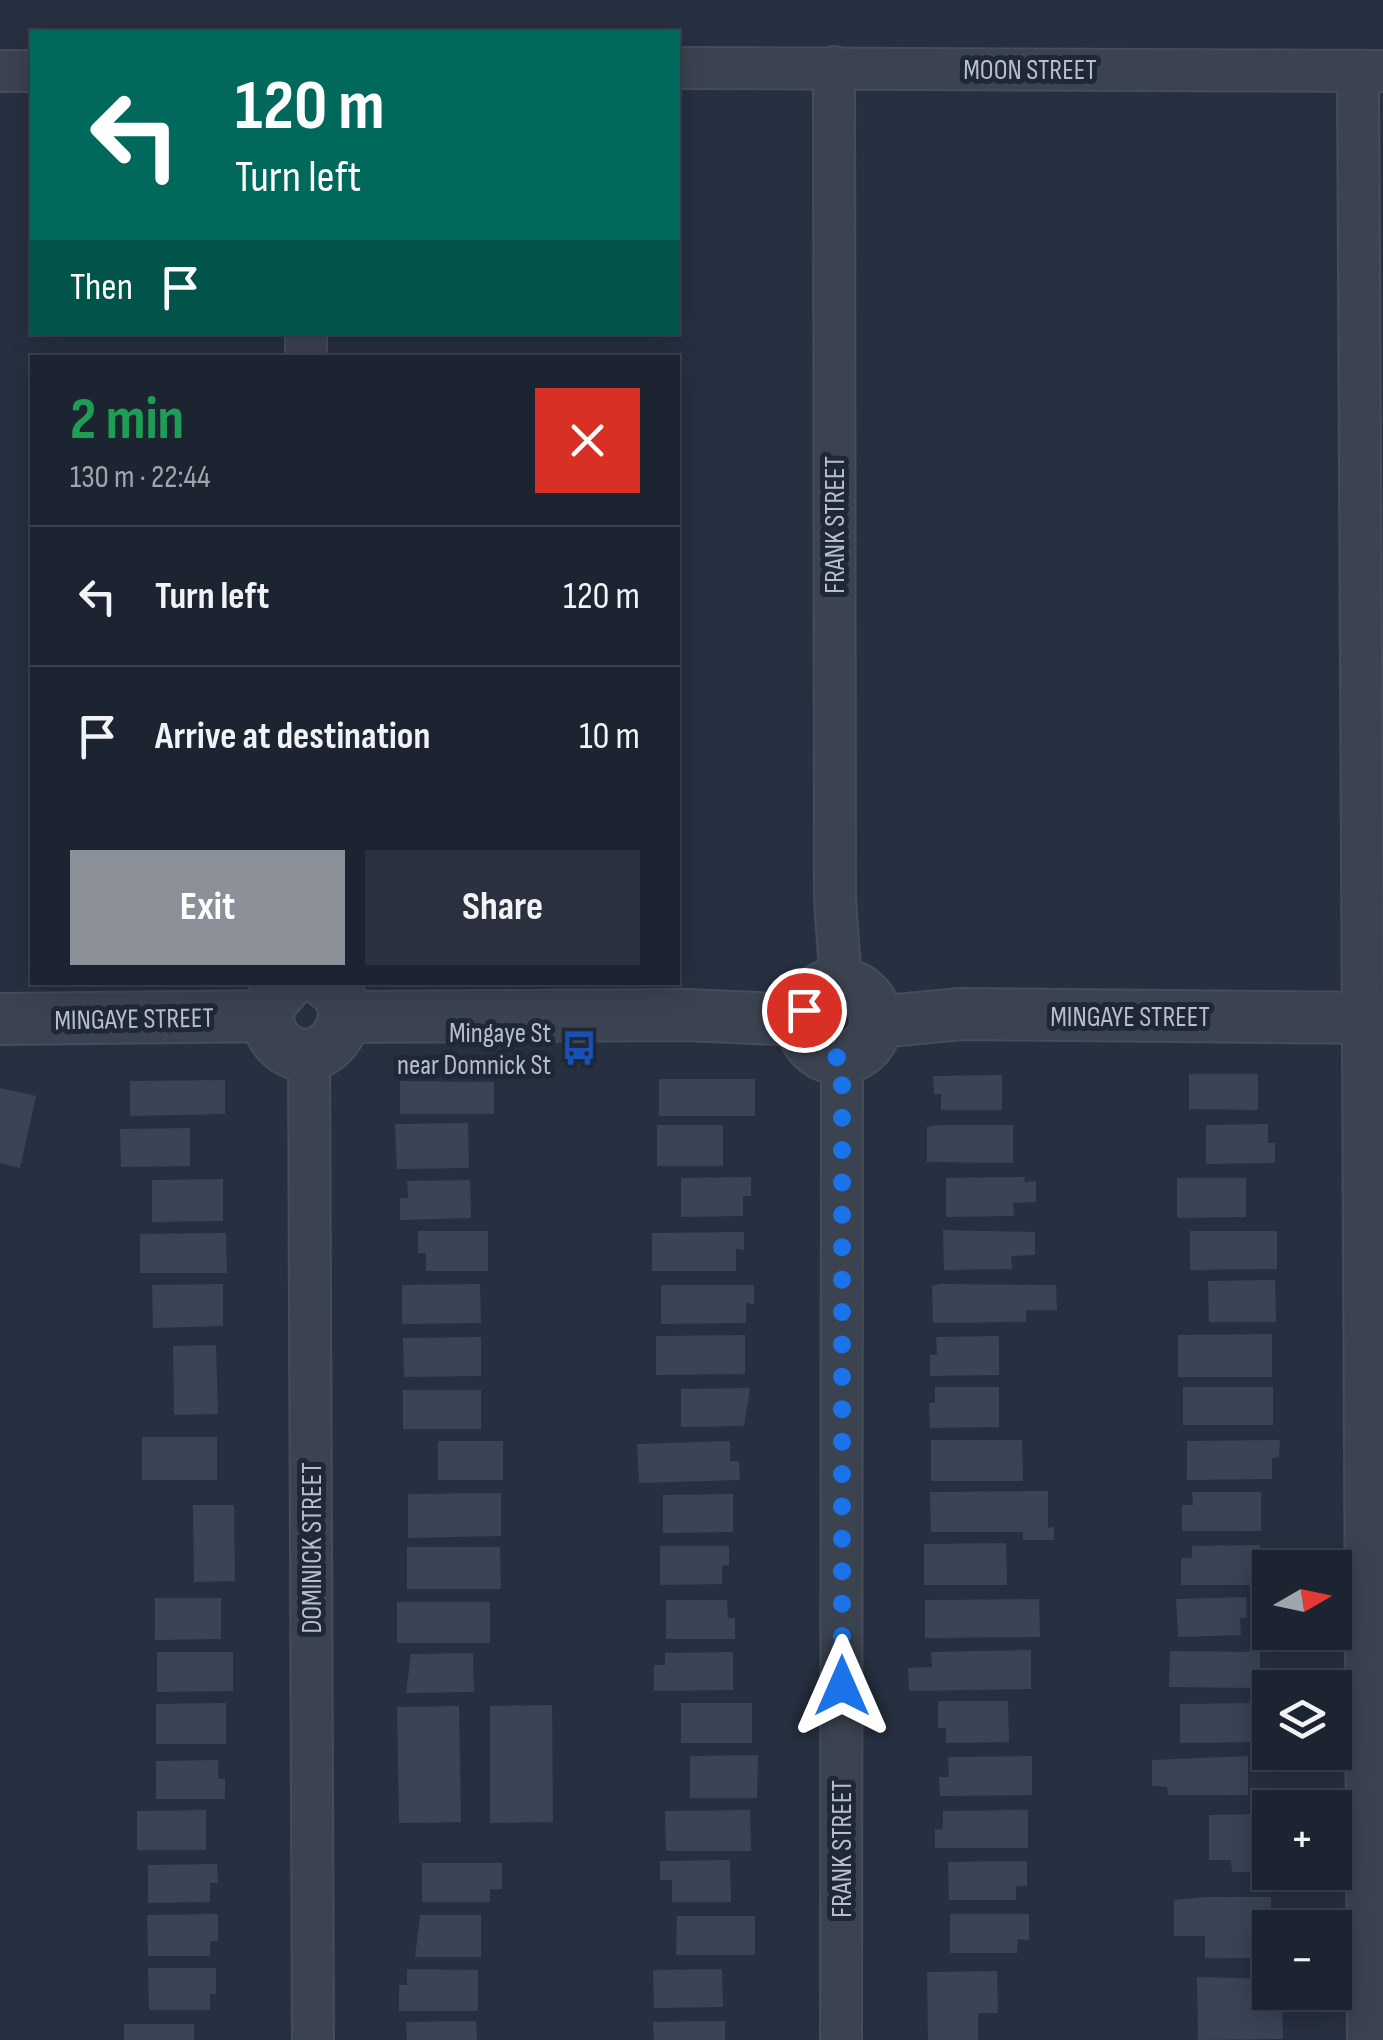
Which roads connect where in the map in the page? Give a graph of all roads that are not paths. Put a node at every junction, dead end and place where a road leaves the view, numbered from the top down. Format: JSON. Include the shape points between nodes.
{"nodes":[{"id":1,"x":834,"y":67,"type":"junction"},
{"id":2,"x":680,"y":68,"type":"edge"},
{"id":3,"x":0,"y":71,"type":"edge"},
{"id":4,"x":30,"y":71,"type":"edge"},
{"id":5,"x":1370,"y":71,"type":"edge"},
{"id":6,"x":841,"y":983,"type":"junction"},
{"id":7,"x":278,"y":999,"type":"edge"},
{"id":8,"x":334,"y":1000,"type":"edge"},
{"id":9,"x":1374,"y":1018,"type":"edge"},
{"id":10,"x":0,"y":1019,"type":"edge"},
{"id":11,"x":802,"y":1020,"type":"junction"},
{"id":12,"x":876,"y":1022,"type":"junction"},
{"id":13,"x":310,"y":1055,"type":"junction"},
{"id":14,"x":842,"y":1058,"type":"junction"},
{"id":15,"x":313,"y":2040,"type":"edge"},
{"id":16,"x":842,"y":2040,"type":"edge"},
{"id":17,"x":1368,"y":2040,"type":"edge"}],
"edges":[{"from":1,"to":2,"type":"street","name":"MOON STREET"},
{"from":1,"to":5,"type":"street","name":"MOON STREET"},
{"from":1,"to":6,"type":"street","name":"FRANK STREET","via":[[835,900]]},
{"from":3,"to":4,"type":"street"},
{"from":5,"to":9,"type":"street"},
{"from":6,"to":11,"type":"street","via":[[814,993]]},
{"from":6,"to":12,"type":"street","via":[[867,995]]},
{"from":7,"to":10,"type":"street","name":"MINGAYE STREET"},
{"from":7,"to":13,"type":"street","via":[[280,1045]]},
{"from":8,"to":11,"type":"street"},
{"from":8,"to":13,"type":"street","via":[[332,1046]]},
{"from":9,"to":12,"type":"street","name":"MINGAYE STREET","via":[[961,1014]]},
{"from":9,"to":17,"type":"street"},
{"from":11,"to":14,"type":"street","via":[[810,1043]]},
{"from":12,"to":14,"type":"street","via":[[866,1047]]},
{"from":13,"to":15,"type":"street","name":"DOMINICK STREET"},
{"from":14,"to":16,"type":"street","name":"FRANK STREET"}]}
